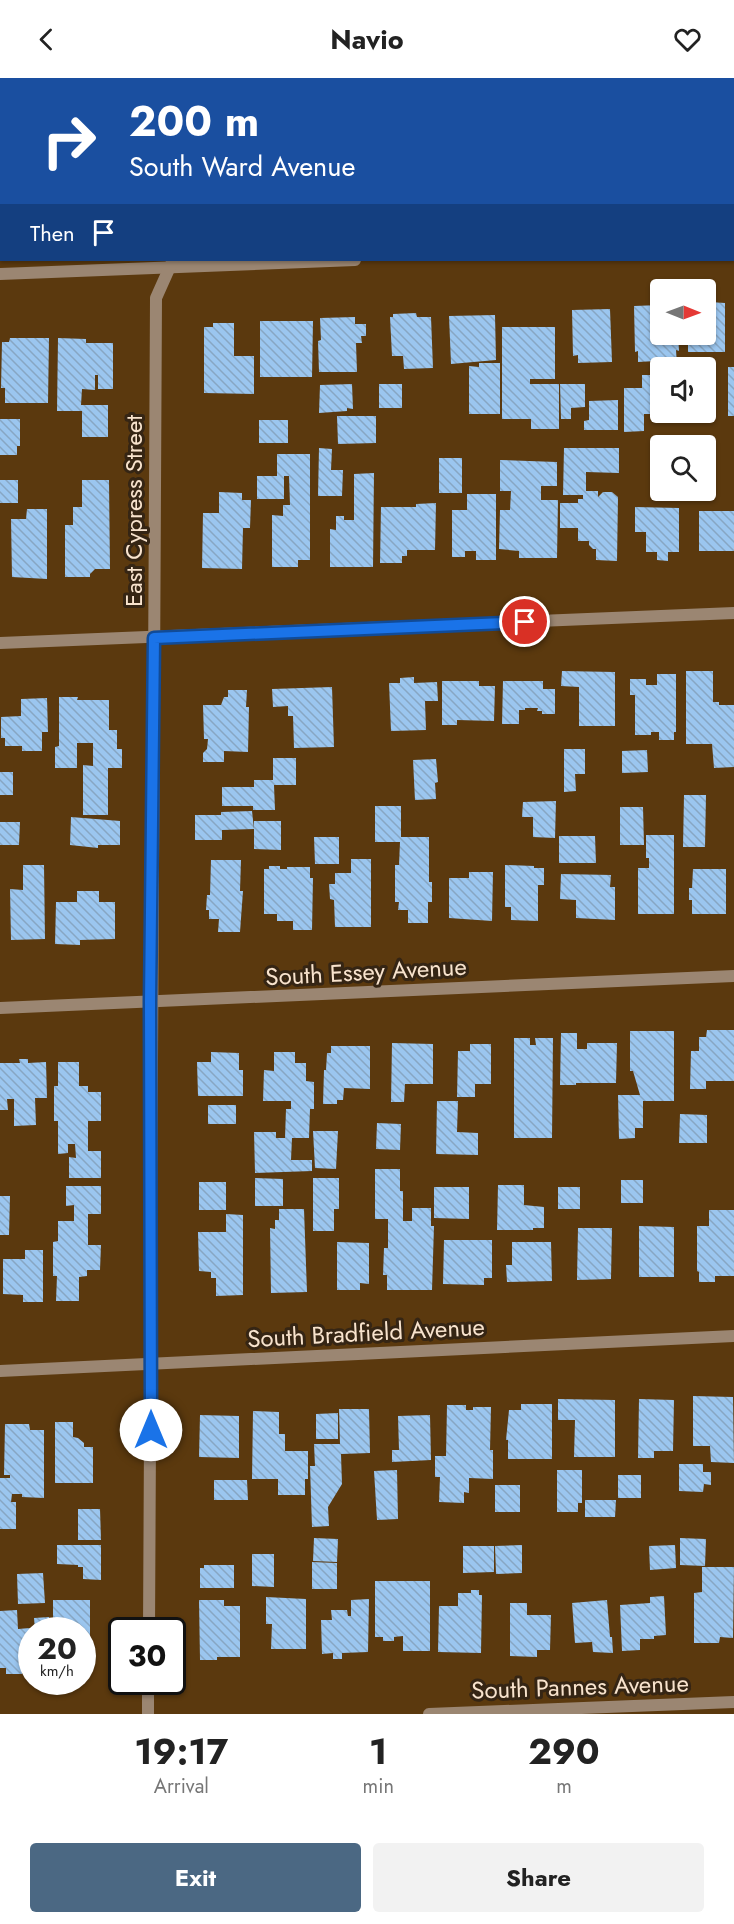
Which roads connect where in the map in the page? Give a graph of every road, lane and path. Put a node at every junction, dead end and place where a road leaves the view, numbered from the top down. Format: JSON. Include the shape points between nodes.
{"nodes":[{"id":1,"x":294,"y":261,"type":"edge"},
{"id":2,"x":171,"y":263,"type":"edge"},
{"id":3,"x":0,"y":274,"type":"edge"},
{"id":4,"x":734,"y":612,"type":"edge"},
{"id":5,"x":154,"y":638,"type":"junction"},
{"id":6,"x":0,"y":644,"type":"edge"},
{"id":7,"x":734,"y":976,"type":"edge"},
{"id":8,"x":150,"y":1002,"type":"junction"},
{"id":9,"x":0,"y":1008,"type":"edge"},
{"id":10,"x":734,"y":1336,"type":"edge"},
{"id":11,"x":151,"y":1364,"type":"junction"},
{"id":12,"x":0,"y":1371,"type":"edge"},
{"id":13,"x":148,"y":1617,"type":"edge"},
{"id":14,"x":148,"y":1695,"type":"edge"},
{"id":15,"x":734,"y":1702,"type":"edge"},
{"id":16,"x":148,"y":1714,"type":"edge"},
{"id":17,"x":429,"y":1714,"type":"edge"}],
"edges":[{"from":1,"to":2,"type":"street"},
{"from":2,"to":3,"type":"street"},
{"from":2,"to":5,"type":"street","name":"East Cypress Street","via":[[156,298]]},
{"from":4,"to":5,"type":"street"},
{"from":5,"to":6,"type":"street"},
{"from":5,"to":8,"type":"street","name":"East Cypress Street"},
{"from":7,"to":8,"type":"street","name":"South Essey Avenue"},
{"from":8,"to":9,"type":"street","name":"South Essey Avenue"},
{"from":8,"to":11,"type":"street","name":"East Cypress Street"},
{"from":10,"to":11,"type":"street","name":"South Bradfield Avenue"},
{"from":11,"to":12,"type":"street","name":"South Bradfield Avenue"},
{"from":11,"to":13,"type":"street","name":"East Cypress Street"},
{"from":14,"to":16,"type":"street"},
{"from":15,"to":17,"type":"street","name":"South Pannes Avenue"}]}
